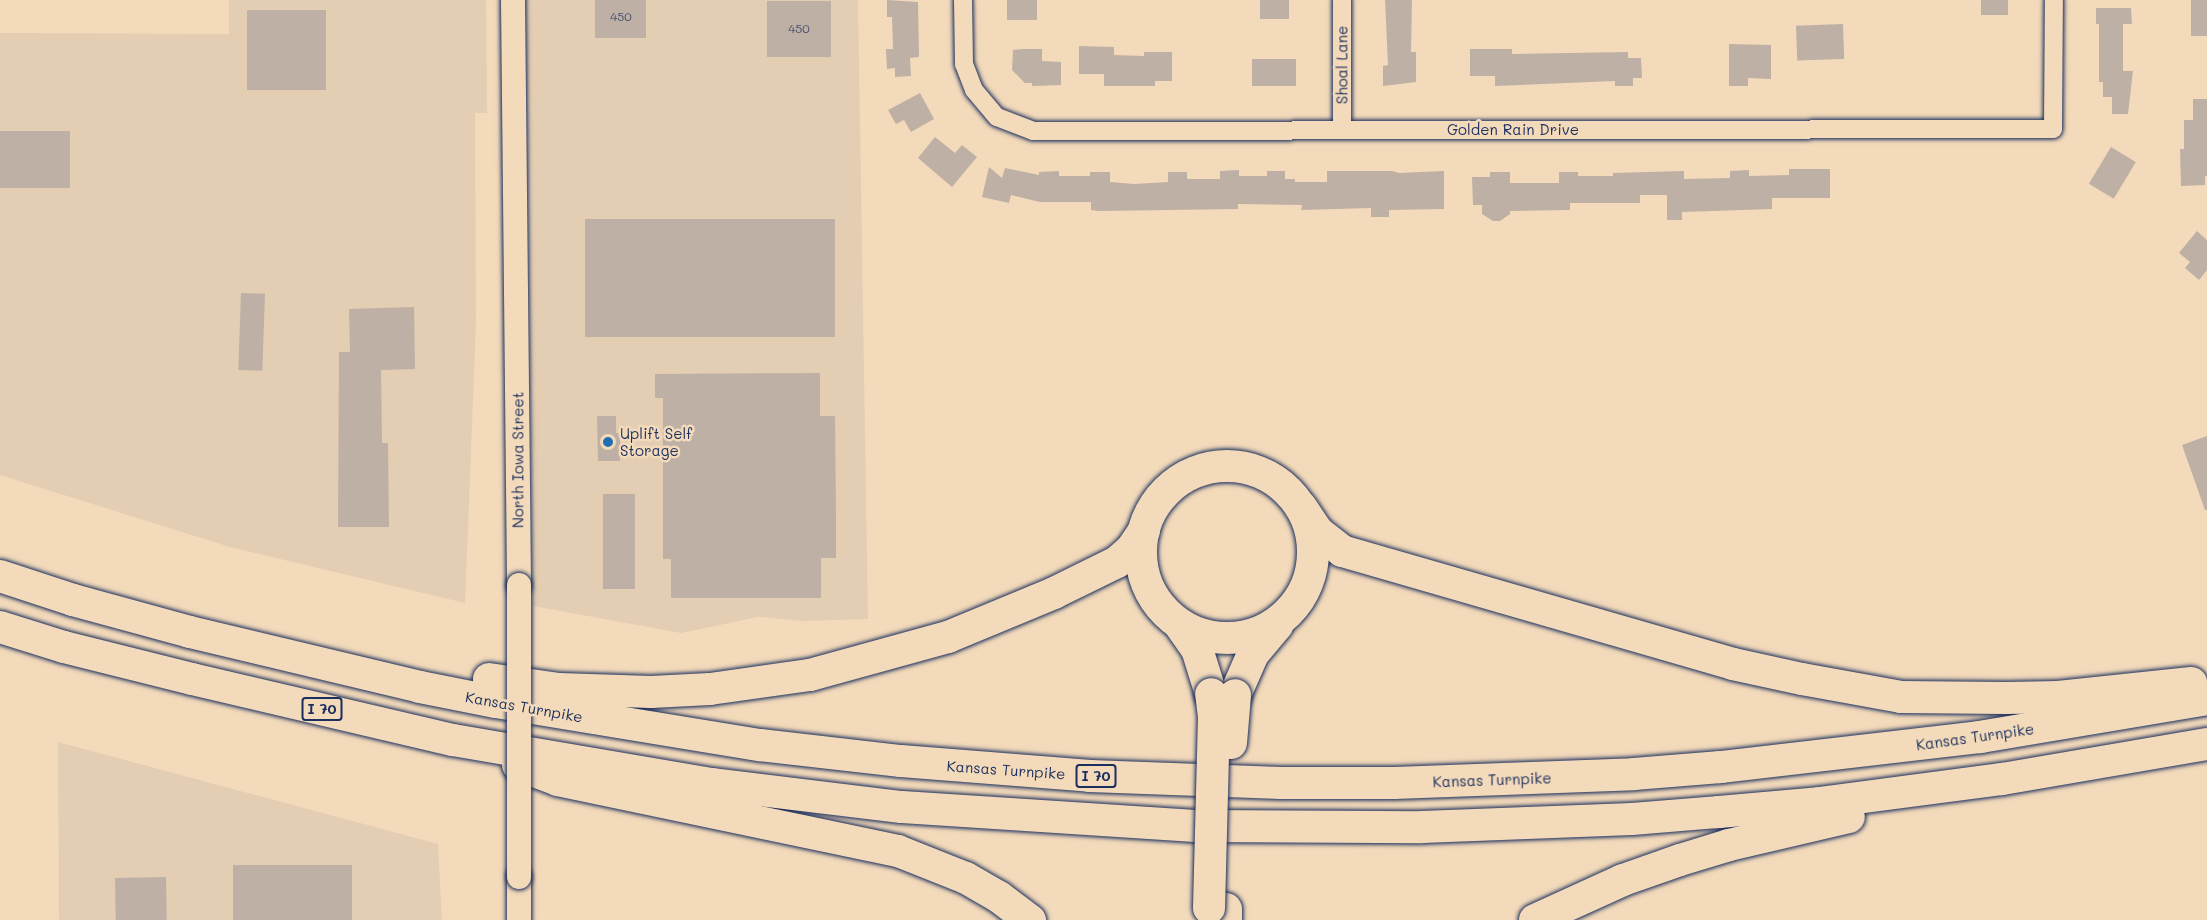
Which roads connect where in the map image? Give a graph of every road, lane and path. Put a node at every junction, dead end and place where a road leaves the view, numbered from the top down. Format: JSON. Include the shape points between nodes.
{"nodes":[{"id":1,"x":513,"y":0,"type":"edge"},
{"id":2,"x":963,"y":0,"type":"edge"},
{"id":3,"x":1342,"y":0,"type":"edge"},
{"id":4,"x":2054,"y":0,"type":"edge"},
{"id":5,"x":1342,"y":130,"type":"junction"},
{"id":6,"x":1301,"y":507,"type":"junction"},
{"id":7,"x":1143,"y":531,"type":"junction"},
{"id":8,"x":0,"y":576,"type":"edge"},
{"id":9,"x":1282,"y":619,"type":"junction"},
{"id":10,"x":1180,"y":625,"type":"junction"},
{"id":11,"x":0,"y":627,"type":"edge"},
{"id":12,"x":290,"y":657,"type":"junction"},
{"id":13,"x":2207,"y":681,"type":"edge"},
{"id":14,"x":1223,"y":695,"type":"junction"},
{"id":15,"x":2207,"y":699,"type":"edge"},
{"id":16,"x":453,"y":740,"type":"junction"},
{"id":17,"x":2207,"y":744,"type":"edge"},
{"id":18,"x":2002,"y":779,"type":"junction"},
{"id":19,"x":1218,"y":914,"type":"edge"},
{"id":20,"x":519,"y":920,"type":"edge"},
{"id":21,"x":1030,"y":920,"type":"edge"},
{"id":22,"x":1535,"y":920,"type":"edge"}],
"edges":[{"from":1,"to":20,"type":"main road","name":"North Iowa Street","bridge":true},
{"from":2,"to":5,"type":"street","name":"Golden Rain Drive","via":[[964,64],[969,82],[997,117],[1033,131]]},
{"from":3,"to":5,"type":"street","name":"Shoal Lane"},
{"from":4,"to":5,"type":"street","name":"Golden Rain Drive","via":[[2053,129]]},
{"from":6,"to":7,"type":"highway","via":[[1285,488],[1264,474],[1240,467],[1214,467],[1190,474],[1169,488],[1153,508]]},
{"from":6,"to":9,"type":"highway","via":[[1313,536],[1313,567],[1303,596]]},
{"from":6,"to":13,"type":"highway","via":[[1318,532],[1342,551],[1733,664],[1803,679],[1901,697],[2007,698],[2058,697]]},
{"from":7,"to":10,"type":"highway","via":[[1141,558],[1147,584],[1160,607]]},
{"from":7,"to":12,"type":"highway","via":[[1131,550],[1096,574],[948,637],[860,663],[767,682],[663,691],[594,691],[433,669]]},
{"from":8,"to":12,"type":"highway","name":"Kansas Turnpike","number":"I 70","via":[[84,603]]},
{"from":9,"to":10,"type":"highway","via":[[1259,633],[1232,639],[1205,636]]},
{"from":9,"to":14,"type":"highway"},
{"from":10,"to":14,"type":"highway"},
{"from":11,"to":16,"type":"highway","number":"I 70","via":[[180,676]]},
{"from":12,"to":15,"type":"highway","name":"Kansas Turnpike","number":"I 70","via":[[496,702],[760,745],[1007,770],[1281,783],[1507,780],[1721,767],[1980,737]]},
{"from":14,"to":19,"type":"highway","bridge":true,"via":[[1214,717]]},
{"from":16,"to":18,"type":"highway","number":"I 70","via":[[711,784],[902,807],[1216,826],[1422,827],[1632,819],[1819,803]]},
{"from":16,"to":21,"type":"highway","via":[[558,780],[898,851],[966,878]]},
{"from":17,"to":18,"type":"highway","number":"I 70"},
{"from":18,"to":22,"type":"highway","via":[[1729,845],[1623,880]]}]}
